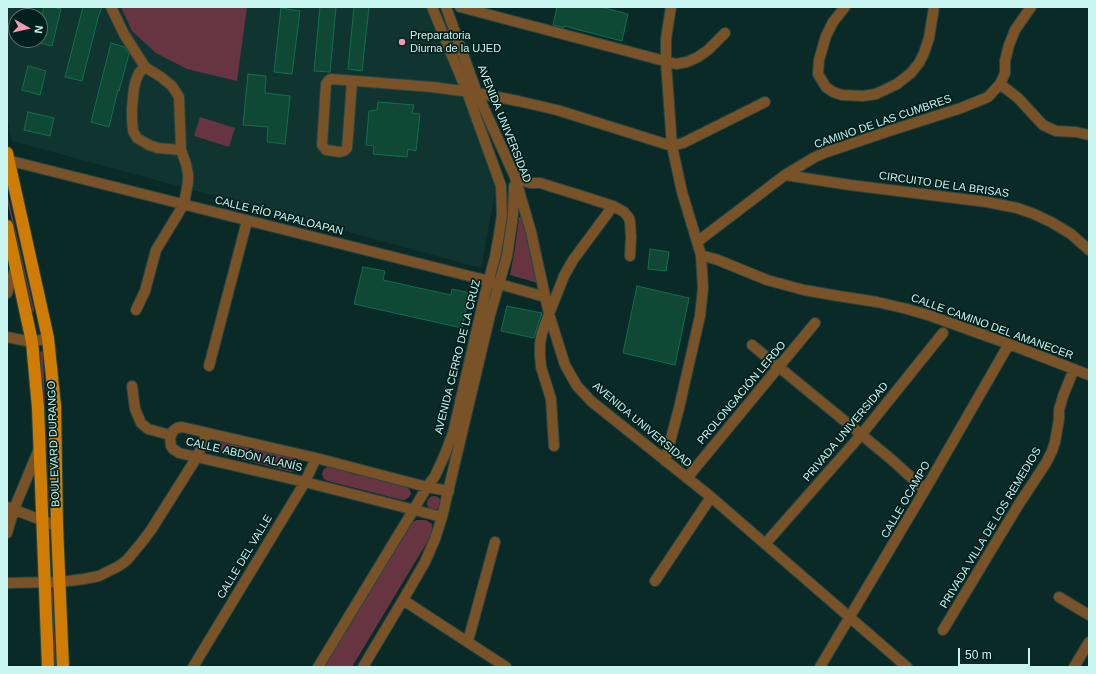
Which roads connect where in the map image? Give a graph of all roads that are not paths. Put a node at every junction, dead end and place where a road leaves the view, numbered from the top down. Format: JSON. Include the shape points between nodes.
{"nodes":[{"id":1,"x":111,"y":7,"type":"edge"},
{"id":2,"x":432,"y":7,"type":"edge"},
{"id":3,"x":446,"y":7,"type":"edge"},
{"id":4,"x":460,"y":7,"type":"edge"},
{"id":5,"x":671,"y":7,"type":"edge"},
{"id":6,"x":845,"y":7,"type":"edge"},
{"id":7,"x":934,"y":7,"type":"edge"},
{"id":8,"x":1031,"y":7,"type":"edge"},
{"id":9,"x":725,"y":33,"type":"dead end"},
{"id":10,"x":666,"y":62,"type":"junction"},
{"id":11,"x":146,"y":67,"type":"junction"},
{"id":12,"x":352,"y":82,"type":"junction"},
{"id":13,"x":1000,"y":84,"type":"junction"},
{"id":14,"x":467,"y":92,"type":"junction"},
{"id":15,"x":477,"y":93,"type":"junction"},
{"id":16,"x":765,"y":102,"type":"dead end"},
{"id":17,"x":1089,"y":136,"type":"edge"},
{"id":18,"x":672,"y":146,"type":"junction"},
{"id":19,"x":181,"y":150,"type":"junction"},
{"id":20,"x":8,"y":157,"type":"edge"},
{"id":21,"x":785,"y":175,"type":"junction"},
{"id":22,"x":515,"y":177,"type":"junction"},
{"id":23,"x":501,"y":186,"type":"joint"},
{"id":24,"x":184,"y":204,"type":"junction"},
{"id":25,"x":613,"y":206,"type":"junction"},
{"id":26,"x":247,"y":221,"type":"junction"},
{"id":27,"x":7,"y":226,"type":"edge"},
{"id":28,"x":697,"y":242,"type":"junction"},
{"id":29,"x":1089,"y":250,"type":"edge"},
{"id":30,"x":701,"y":255,"type":"junction"},
{"id":31,"x":630,"y":256,"type":"dead end"},
{"id":32,"x":16,"y":267,"type":"junction"},
{"id":33,"x":489,"y":281,"type":"junction"},
{"id":34,"x":499,"y":284,"type":"junction"},
{"id":35,"x":7,"y":293,"type":"edge"},
{"id":36,"x":545,"y":297,"type":"junction"},
{"id":37,"x":136,"y":310,"type":"dead end"},
{"id":38,"x":548,"y":314,"type":"junction"},
{"id":39,"x":815,"y":323,"type":"dead end"},
{"id":40,"x":943,"y":333,"type":"dead end"},
{"id":41,"x":7,"y":337,"type":"edge"},
{"id":42,"x":48,"y":338,"type":"junction"},
{"id":43,"x":32,"y":342,"type":"junction"},
{"id":44,"x":1009,"y":344,"type":"junction"},
{"id":45,"x":752,"y":345,"type":"dead end"},
{"id":46,"x":209,"y":366,"type":"dead end"},
{"id":47,"x":779,"y":367,"type":"junction"},
{"id":48,"x":1074,"y":368,"type":"junction"},
{"id":49,"x":1089,"y":375,"type":"edge"},
{"id":50,"x":132,"y":386,"type":"dead end"},
{"id":51,"x":208,"y":433,"type":"junction"},
{"id":52,"x":170,"y":435,"type":"junction"},
{"id":53,"x":861,"y":435,"type":"junction"},
{"id":54,"x":554,"y":446,"type":"dead end"},
{"id":55,"x":39,"y":450,"type":"junction"},
{"id":56,"x":198,"y":457,"type":"junction"},
{"id":57,"x":316,"y":458,"type":"junction"},
{"id":58,"x":665,"y":461,"type":"junction"},
{"id":59,"x":687,"y":478,"type":"junction"},
{"id":60,"x":305,"y":482,"type":"junction"},
{"id":61,"x":427,"y":487,"type":"junction"},
{"id":62,"x":925,"y":490,"type":"junction"},
{"id":63,"x":449,"y":491,"type":"junction"},
{"id":64,"x":710,"y":497,"type":"junction"},
{"id":65,"x":11,"y":508,"type":"edge"},
{"id":66,"x":414,"y":510,"type":"junction"},
{"id":67,"x":442,"y":517,"type":"junction"},
{"id":68,"x":42,"y":520,"type":"junction"},
{"id":69,"x":57,"y":526,"type":"junction"},
{"id":70,"x":7,"y":533,"type":"edge"},
{"id":71,"x":495,"y":542,"type":"dead end"},
{"id":72,"x":765,"y":544,"type":"junction"},
{"id":73,"x":655,"y":581,"type":"dead end"},
{"id":74,"x":44,"y":582,"type":"junction"},
{"id":75,"x":60,"y":582,"type":"junction"},
{"id":76,"x":7,"y":583,"type":"edge"},
{"id":77,"x":1059,"y":597,"type":"dead end"},
{"id":78,"x":403,"y":600,"type":"junction"},
{"id":79,"x":1089,"y":615,"type":"edge"},
{"id":80,"x":849,"y":617,"type":"junction"},
{"id":81,"x":943,"y":630,"type":"dead end"},
{"id":82,"x":468,"y":641,"type":"junction"},
{"id":83,"x":1089,"y":642,"type":"edge"},
{"id":84,"x":48,"y":667,"type":"edge"},
{"id":85,"x":62,"y":667,"type":"edge"},
{"id":86,"x":193,"y":667,"type":"edge"},
{"id":87,"x":318,"y":667,"type":"edge"},
{"id":88,"x":363,"y":667,"type":"edge"},
{"id":89,"x":506,"y":667,"type":"edge"},
{"id":90,"x":820,"y":667,"type":"edge"},
{"id":91,"x":907,"y":667,"type":"edge"},
{"id":92,"x":1074,"y":667,"type":"edge"}],
"edges":[{"from":1,"to":11,"type":"street","via":[[124,34]]},
{"from":2,"to":14,"type":"street","name":"AVENIDA UNIVERSIDAD"},
{"from":3,"to":15,"type":"street","name":"AVENIDA UNIVERSIDAD"},
{"from":4,"to":10,"type":"street"},
{"from":5,"to":10,"type":"street","via":[[666,39]]},
{"from":6,"to":7,"type":"street","via":[[826,36],[818,74],[826,87],[852,96],[876,94],[897,84],[911,73],[927,46]]},
{"from":8,"to":13,"type":"street","via":[[1009,45],[1005,73]]},
{"from":9,"to":10,"type":"street","via":[[698,57],[676,64]]},
{"from":10,"to":18,"type":"street"},
{"from":11,"to":19,"type":"street","via":[[172,86],[179,97]]},
{"from":11,"to":19,"type":"street","via":[[139,73],[134,88],[133,131],[137,138],[150,145]]},
{"from":12,"to":12,"type":"street","via":[[347,148],[340,152],[326,150],[322,145],[326,84],[331,79]]},
{"from":12,"to":14,"type":"street"},
{"from":13,"to":17,"type":"street","via":[[1018,98],[1043,125],[1056,131],[1076,132]]},
{"from":13,"to":21,"type":"street","name":"CAMINO DE LAS CUMBRES","via":[[988,97],[827,152]]},
{"from":14,"to":15,"type":"street"},
{"from":14,"to":23,"type":"street","name":"AVENIDA UNIVERSIDAD"},
{"from":15,"to":18,"type":"street","via":[[557,110]]},
{"from":15,"to":22,"type":"street","name":"AVENIDA UNIVERSIDAD"},
{"from":16,"to":18,"type":"street","via":[[684,143]]},
{"from":18,"to":28,"type":"street"},
{"from":19,"to":24,"type":"street","via":[[188,174]]},
{"from":20,"to":24,"type":"street","name":"CALLE RÍO PAPALOAPAN"},
{"from":20,"to":42,"type":"main road","name":"BOULEVARD DURANGO"},
{"from":21,"to":28,"type":"street","name":"CAMINO DE LAS CUMBRES"},
{"from":21,"to":29,"type":"street","name":"CIRCUITO DE LA BRISAS","via":[[1017,208],[1051,222]]},
{"from":22,"to":25,"type":"street"},
{"from":22,"to":34,"type":"street","name":"AVENIDA CERRO DE LA CRUZ","via":[[507,256]]},
{"from":22,"to":36,"type":"street","name":"AVENIDA UNIVERSIDAD","via":[[531,232]]},
{"from":23,"to":33,"type":"street","name":"AVENIDA CERRO DE LA CRUZ","via":[[502,215]]},
{"from":24,"to":26,"type":"street","name":"CALLE RÍO PAPALOAPAN"},
{"from":24,"to":37,"type":"street","via":[[156,250],[145,291]]},
{"from":25,"to":31,"type":"street","via":[[629,218],[632,237]]},
{"from":25,"to":38,"type":"street","via":[[570,265]]},
{"from":26,"to":33,"type":"street","name":"CALLE RÍO PAPALOAPAN"},
{"from":26,"to":46,"type":"street"},
{"from":27,"to":32,"type":"main road","name":"BOULEVARD DURANGO"},
{"from":28,"to":30,"type":"street"},
{"from":30,"to":44,"type":"street","name":"CALLE CAMINO DEL AMANECER","via":[[767,280],[804,290],[907,309]]},
{"from":30,"to":58,"type":"street","via":[[703,288],[700,316]]},
{"from":32,"to":35,"type":"street"},
{"from":32,"to":43,"type":"main road","name":"BOULEVARD DURANGO"},
{"from":33,"to":34,"type":"street","name":"CALLE RÍO PAPALOAPAN"},
{"from":33,"to":61,"type":"street","name":"AVENIDA CERRO DE LA CRUZ","via":[[453,433],[435,476]]},
{"from":34,"to":36,"type":"street","name":"CALLE RÍO PAPALOAPAN"},
{"from":34,"to":63,"type":"street","name":"AVENIDA CERRO DE LA CRUZ"},
{"from":36,"to":38,"type":"street","name":"AVENIDA UNIVERSIDAD"},
{"from":38,"to":54,"type":"street","via":[[542,333],[540,356],[551,399]]},
{"from":38,"to":58,"type":"street","name":"AVENIDA UNIVERSIDAD","via":[[565,365],[577,386],[591,401]]},
{"from":39,"to":47,"type":"street","name":"PROLONGACIÓN LERDO"},
{"from":40,"to":53,"type":"street","name":"PRIVADA UNIVERSIDAD"},
{"from":41,"to":43,"type":"street"},
{"from":42,"to":43,"type":"street"},
{"from":42,"to":69,"type":"main road","name":"BOULEVARD DURANGO","via":[[55,406]]},
{"from":43,"to":55,"type":"main road","name":"BOULEVARD DURANGO"},
{"from":44,"to":48,"type":"street","name":"CALLE CAMINO DEL AMANECER"},
{"from":44,"to":62,"type":"street","name":"CALLE OCAMPO"},
{"from":45,"to":47,"type":"street"},
{"from":47,"to":53,"type":"street"},
{"from":47,"to":59,"type":"street","name":"PROLONGACIÓN LERDO"},
{"from":48,"to":49,"type":"street","name":"CALLE CAMINO DEL AMANECER"},
{"from":48,"to":81,"type":"street","name":"PRIVADA VILLA DE LOS REMEDIOS","via":[[1059,410],[1052,451]]},
{"from":50,"to":52,"type":"street","via":[[135,409],[141,423],[148,429]]},
{"from":51,"to":52,"type":"street","name":"CALLE ABDÓN ALANÍS","via":[[179,427]]},
{"from":51,"to":56,"type":"street"},
{"from":51,"to":57,"type":"street","name":"CALLE ABDÓN ALANÍS"},
{"from":52,"to":56,"type":"street","name":"CALLE ABDÓN ALANÍS","via":[[173,449]]},
{"from":53,"to":62,"type":"street"},
{"from":53,"to":72,"type":"street","name":"PRIVADA UNIVERSIDAD"},
{"from":55,"to":65,"type":"street"},
{"from":55,"to":68,"type":"main road","name":"BOULEVARD DURANGO"},
{"from":56,"to":60,"type":"street","name":"CALLE ABDÓN ALANÍS"},
{"from":56,"to":75,"type":"street","via":[[151,530],[127,560],[99,576]]},
{"from":57,"to":60,"type":"street","name":"CALLE DEL VALLE"},
{"from":57,"to":61,"type":"street","name":"CALLE ABDÓN ALANÍS"},
{"from":58,"to":59,"type":"street","name":"AVENIDA UNIVERSIDAD"},
{"from":59,"to":64,"type":"street","name":"AVENIDA UNIVERSIDAD"},
{"from":60,"to":66,"type":"street","name":"CALLE ABDÓN ALANÍS"},
{"from":60,"to":86,"type":"street","name":"CALLE DEL VALLE"},
{"from":61,"to":63,"type":"street","name":"CALLE ABDÓN ALANÍS"},
{"from":61,"to":66,"type":"street","name":"AVENIDA CERRO DE LA CRUZ"},
{"from":62,"to":80,"type":"street","name":"CALLE OCAMPO"},
{"from":63,"to":67,"type":"street","name":"AVENIDA CERRO DE LA CRUZ"},
{"from":64,"to":72,"type":"street","name":"AVENIDA UNIVERSIDAD"},
{"from":64,"to":73,"type":"street"},
{"from":65,"to":68,"type":"street"},
{"from":65,"to":70,"type":"street"},
{"from":66,"to":67,"type":"street","name":"CALLE ABDÓN ALANÍS"},
{"from":66,"to":87,"type":"street","name":"AVENIDA CERRO DE LA CRUZ"},
{"from":67,"to":78,"type":"street","name":"AVENIDA CERRO DE LA CRUZ","via":[[425,562]]},
{"from":68,"to":69,"type":"street"},
{"from":68,"to":74,"type":"main road","name":"BOULEVARD DURANGO"},
{"from":69,"to":75,"type":"main road","name":"BOULEVARD DURANGO"},
{"from":71,"to":82,"type":"street"},
{"from":72,"to":80,"type":"street","name":"AVENIDA UNIVERSIDAD"},
{"from":74,"to":75,"type":"street"},
{"from":74,"to":76,"type":"street"},
{"from":74,"to":84,"type":"main road","name":"BOULEVARD DURANGO"},
{"from":75,"to":85,"type":"main road","name":"BOULEVARD DURANGO"},
{"from":77,"to":79,"type":"street"},
{"from":78,"to":82,"type":"street"},
{"from":78,"to":88,"type":"street","name":"AVENIDA CERRO DE LA CRUZ"},
{"from":80,"to":90,"type":"street","name":"CALLE OCAMPO"},
{"from":80,"to":91,"type":"street","name":"AVENIDA UNIVERSIDAD"},
{"from":82,"to":89,"type":"street"},
{"from":83,"to":92,"type":"street"}]}
